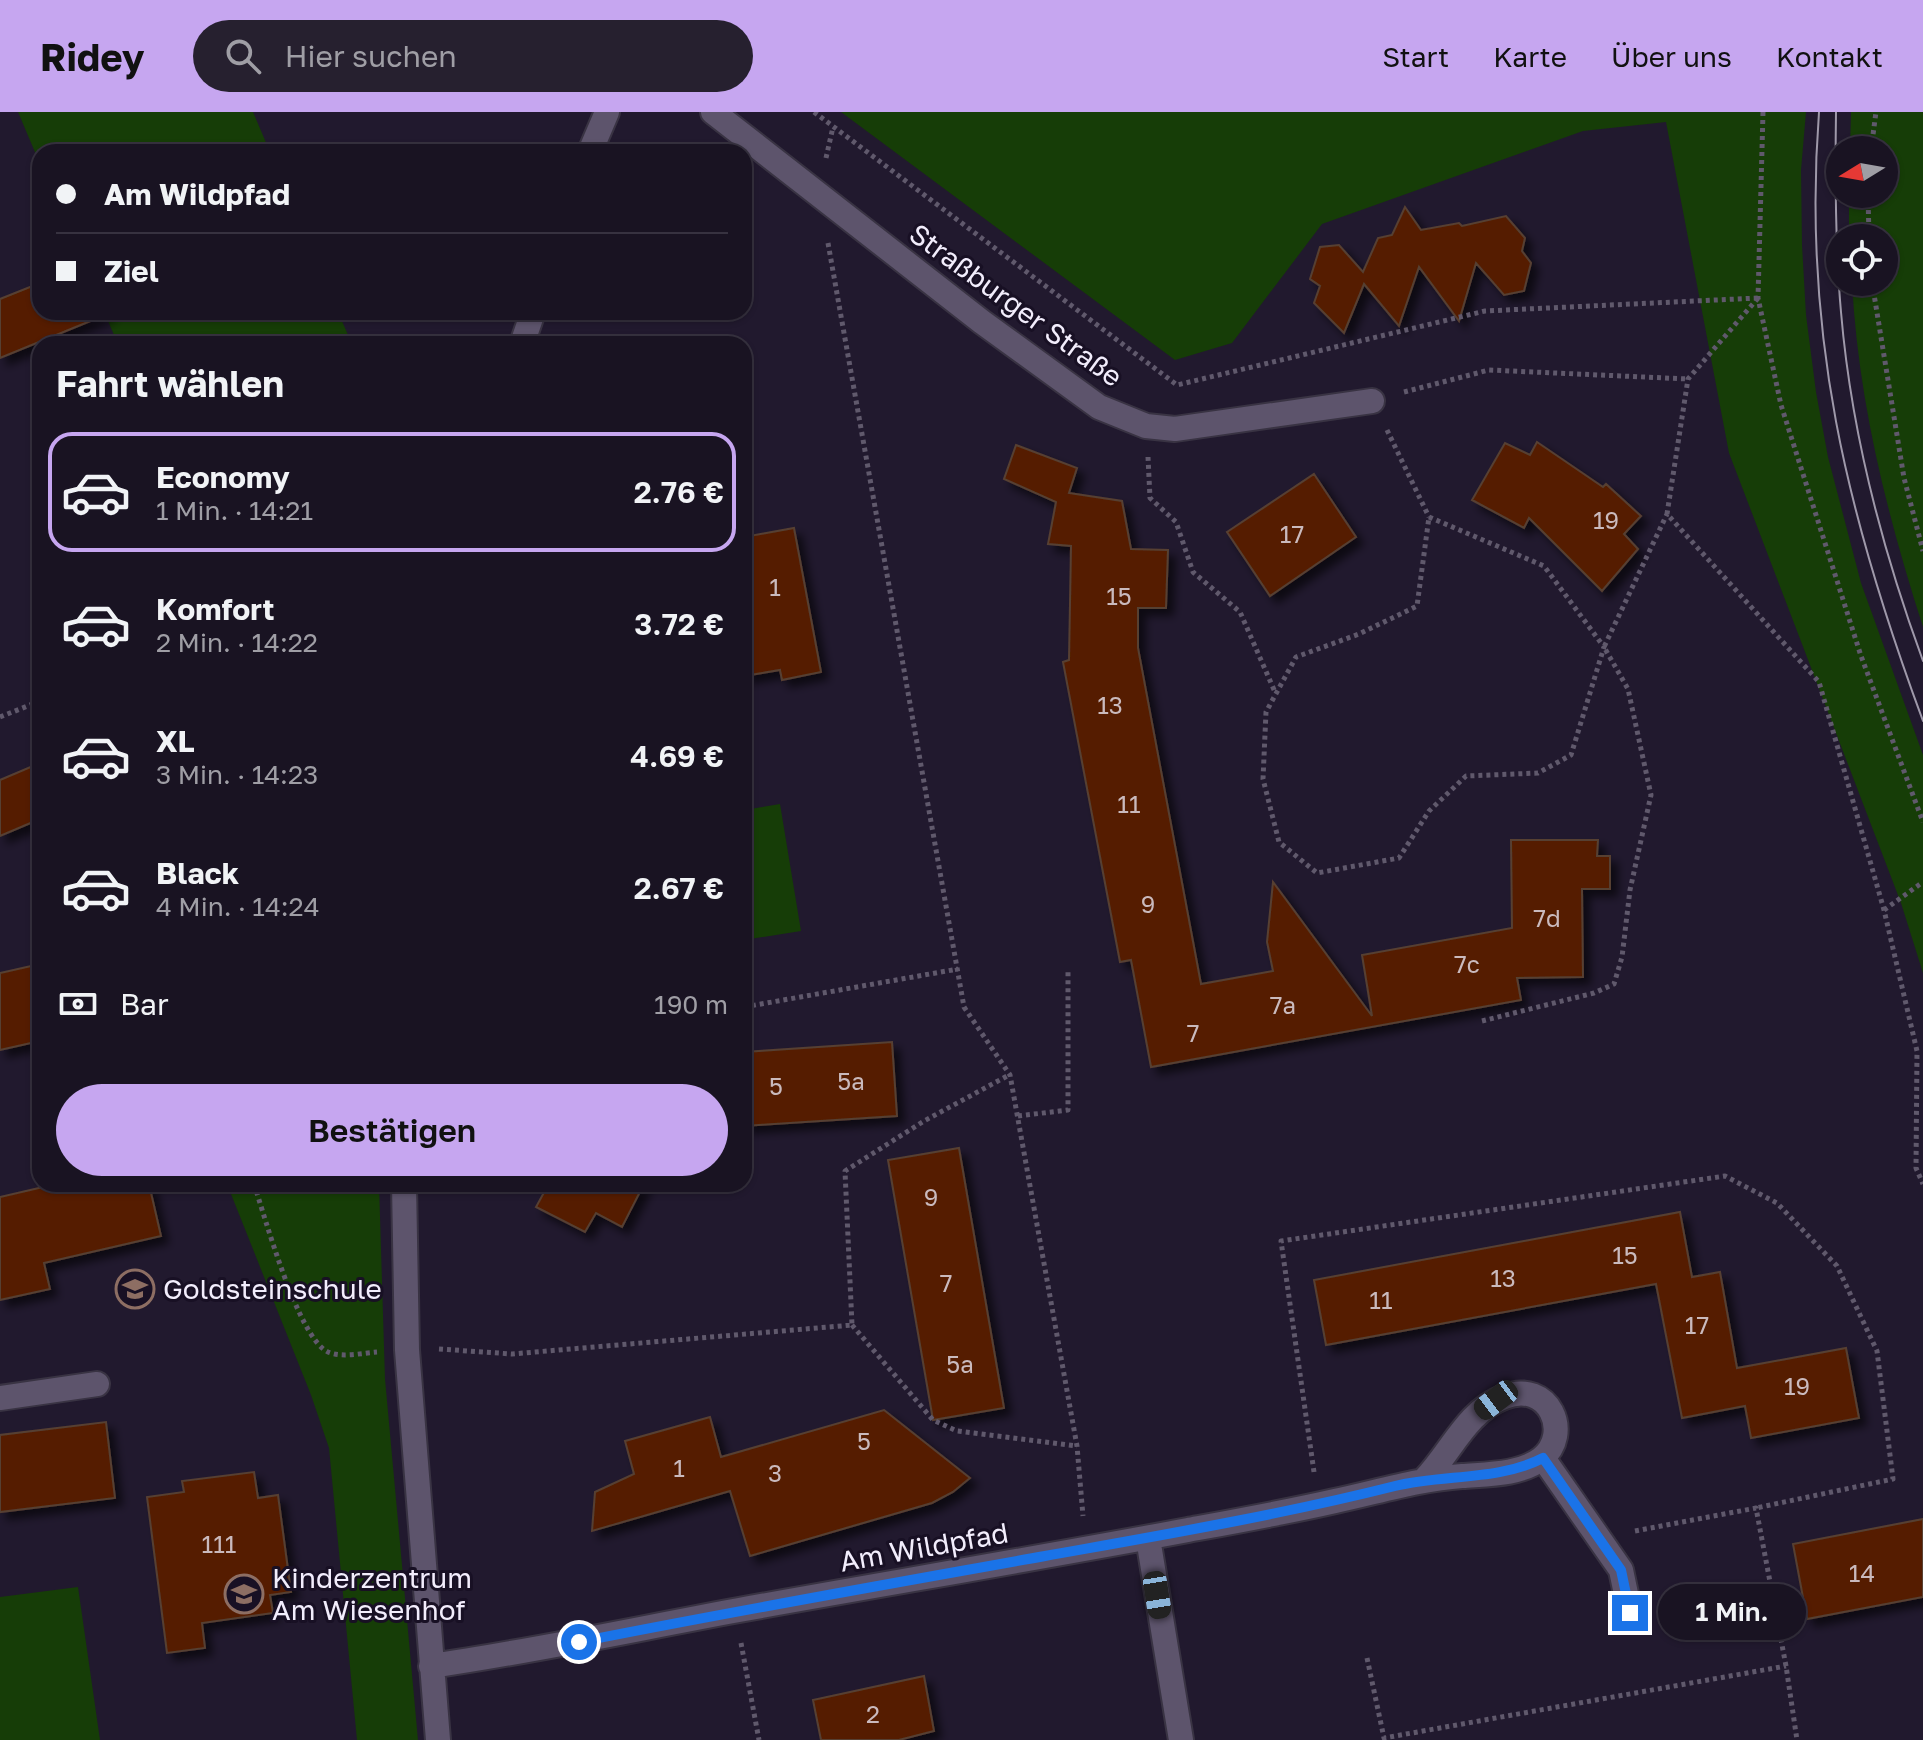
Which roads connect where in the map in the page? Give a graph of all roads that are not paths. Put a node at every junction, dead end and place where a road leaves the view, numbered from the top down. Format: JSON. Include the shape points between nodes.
{"nodes":[{"id":1,"x":607,"y":112,"type":"edge"},
{"id":2,"x":713,"y":112,"type":"edge"},
{"id":3,"x":593,"y":144,"type":"edge"},
{"id":4,"x":1372,"y":401,"type":"road end"},
{"id":5,"x":404,"y":1192,"type":"edge"},
{"id":6,"x":97,"y":1384,"type":"dead end"},
{"id":7,"x":0,"y":1398,"type":"edge"},
{"id":8,"x":1543,"y":1458,"type":"junction"},
{"id":9,"x":1425,"y":1479,"type":"junction"},
{"id":10,"x":1148,"y":1538,"type":"junction"},
{"id":11,"x":1630,"y":1613,"type":"dead end"},
{"id":12,"x":431,"y":1666,"type":"junction"},
{"id":13,"x":438,"y":1740,"type":"edge"},
{"id":14,"x":1181,"y":1740,"type":"edge"}],
"edges":[{"from":1,"to":3,"type":"street"},
{"from":2,"to":4,"type":"street","name":"Straßburger Straße","via":[[1099,407],[1146,426],[1175,429]]},
{"from":5,"to":12,"type":"street","via":[[407,1350]]},
{"from":6,"to":7,"type":"street"},
{"from":8,"to":9,"type":"street","name":"Am Wildpfad","via":[[1496,1473]]},
{"from":8,"to":9,"type":"street","via":[[1554,1440],[1551,1409],[1536,1395],[1517,1391],[1474,1416]]},
{"from":8,"to":11,"type":"street","via":[[1621,1570]]},
{"from":9,"to":10,"type":"street","name":"Am Wildpfad"},
{"from":10,"to":12,"type":"street","name":"Am Wildpfad"},
{"from":10,"to":14,"type":"street"},
{"from":12,"to":13,"type":"street"}]}
